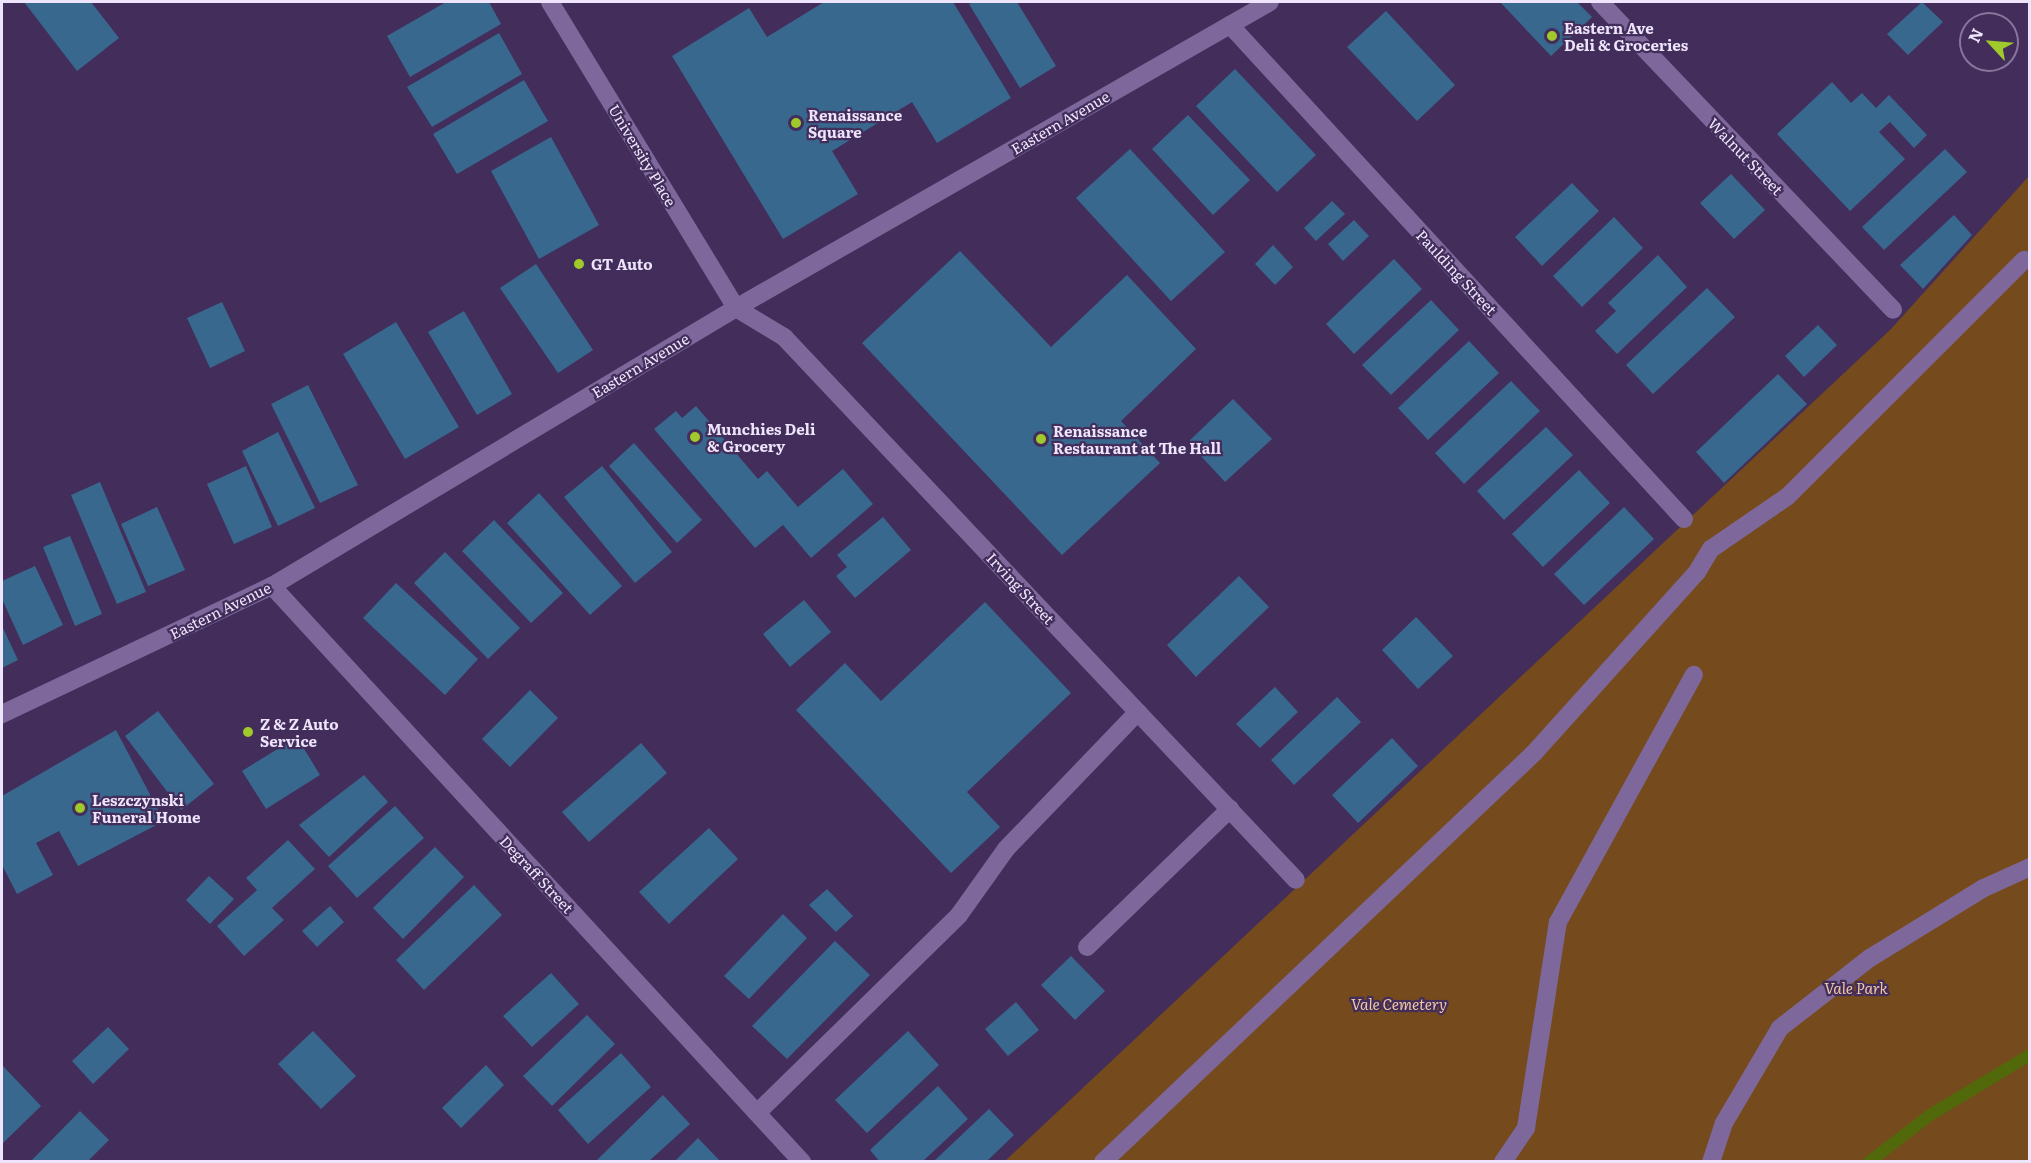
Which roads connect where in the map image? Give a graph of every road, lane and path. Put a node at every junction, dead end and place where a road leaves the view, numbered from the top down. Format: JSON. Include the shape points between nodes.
{"nodes":[{"id":1,"x":550,"y":2,"type":"edge"},
{"id":2,"x":1270,"y":2,"type":"edge"},
{"id":3,"x":1600,"y":2,"type":"edge"},
{"id":4,"x":1230,"y":25,"type":"junction"},
{"id":5,"x":2024,"y":260,"type":"dead end"},
{"id":6,"x":736,"y":308,"type":"junction"},
{"id":7,"x":1893,"y":310,"type":"dead end"},
{"id":8,"x":1684,"y":519,"type":"dead end"},
{"id":9,"x":272,"y":586,"type":"junction"},
{"id":10,"x":1694,"y":675,"type":"dead end"},
{"id":11,"x":1138,"y":712,"type":"junction"},
{"id":12,"x":2,"y":714,"type":"edge"},
{"id":13,"x":1230,"y":809,"type":"junction"},
{"id":14,"x":2030,"y":867,"type":"edge"},
{"id":15,"x":1296,"y":880,"type":"dead end"},
{"id":16,"x":1087,"y":947,"type":"dead end"},
{"id":17,"x":757,"y":1113,"type":"junction"},
{"id":18,"x":802,"y":1161,"type":"edge"},
{"id":19,"x":1103,"y":1161,"type":"edge"},
{"id":20,"x":1503,"y":1161,"type":"edge"},
{"id":21,"x":1711,"y":1161,"type":"edge"}],
"edges":[{"from":1,"to":6,"type":"street","name":"University Place"},
{"from":2,"to":4,"type":"street","name":"Eastern Avenue"},
{"from":3,"to":7,"type":"street","name":"Walnut Street"},
{"from":4,"to":6,"type":"street","name":"Eastern Avenue"},
{"from":4,"to":8,"type":"street","name":"Paulding Street"},
{"from":5,"to":19,"type":"street","via":[[1788,496],[1711,549],[1697,572],[1534,753]]},
{"from":6,"to":9,"type":"street","name":"Eastern Avenue"},
{"from":6,"to":11,"type":"street","name":"Irving Street","via":[[784,337]]},
{"from":9,"to":12,"type":"street","name":"Eastern Avenue"},
{"from":9,"to":17,"type":"street","name":"Degraff Street"},
{"from":10,"to":20,"type":"street","via":[[1558,922],[1526,1128]]},
{"from":11,"to":13,"type":"street","name":"Irving Street"},
{"from":11,"to":17,"type":"street","via":[[1006,849],[959,915]]},
{"from":13,"to":15,"type":"street","name":"Irving Street"},
{"from":13,"to":16,"type":"street"},
{"from":14,"to":21,"type":"street","via":[[1984,888],[1870,958],[1780,1028],[1724,1123]]},
{"from":17,"to":18,"type":"street","name":"Degraff Street"}]}
